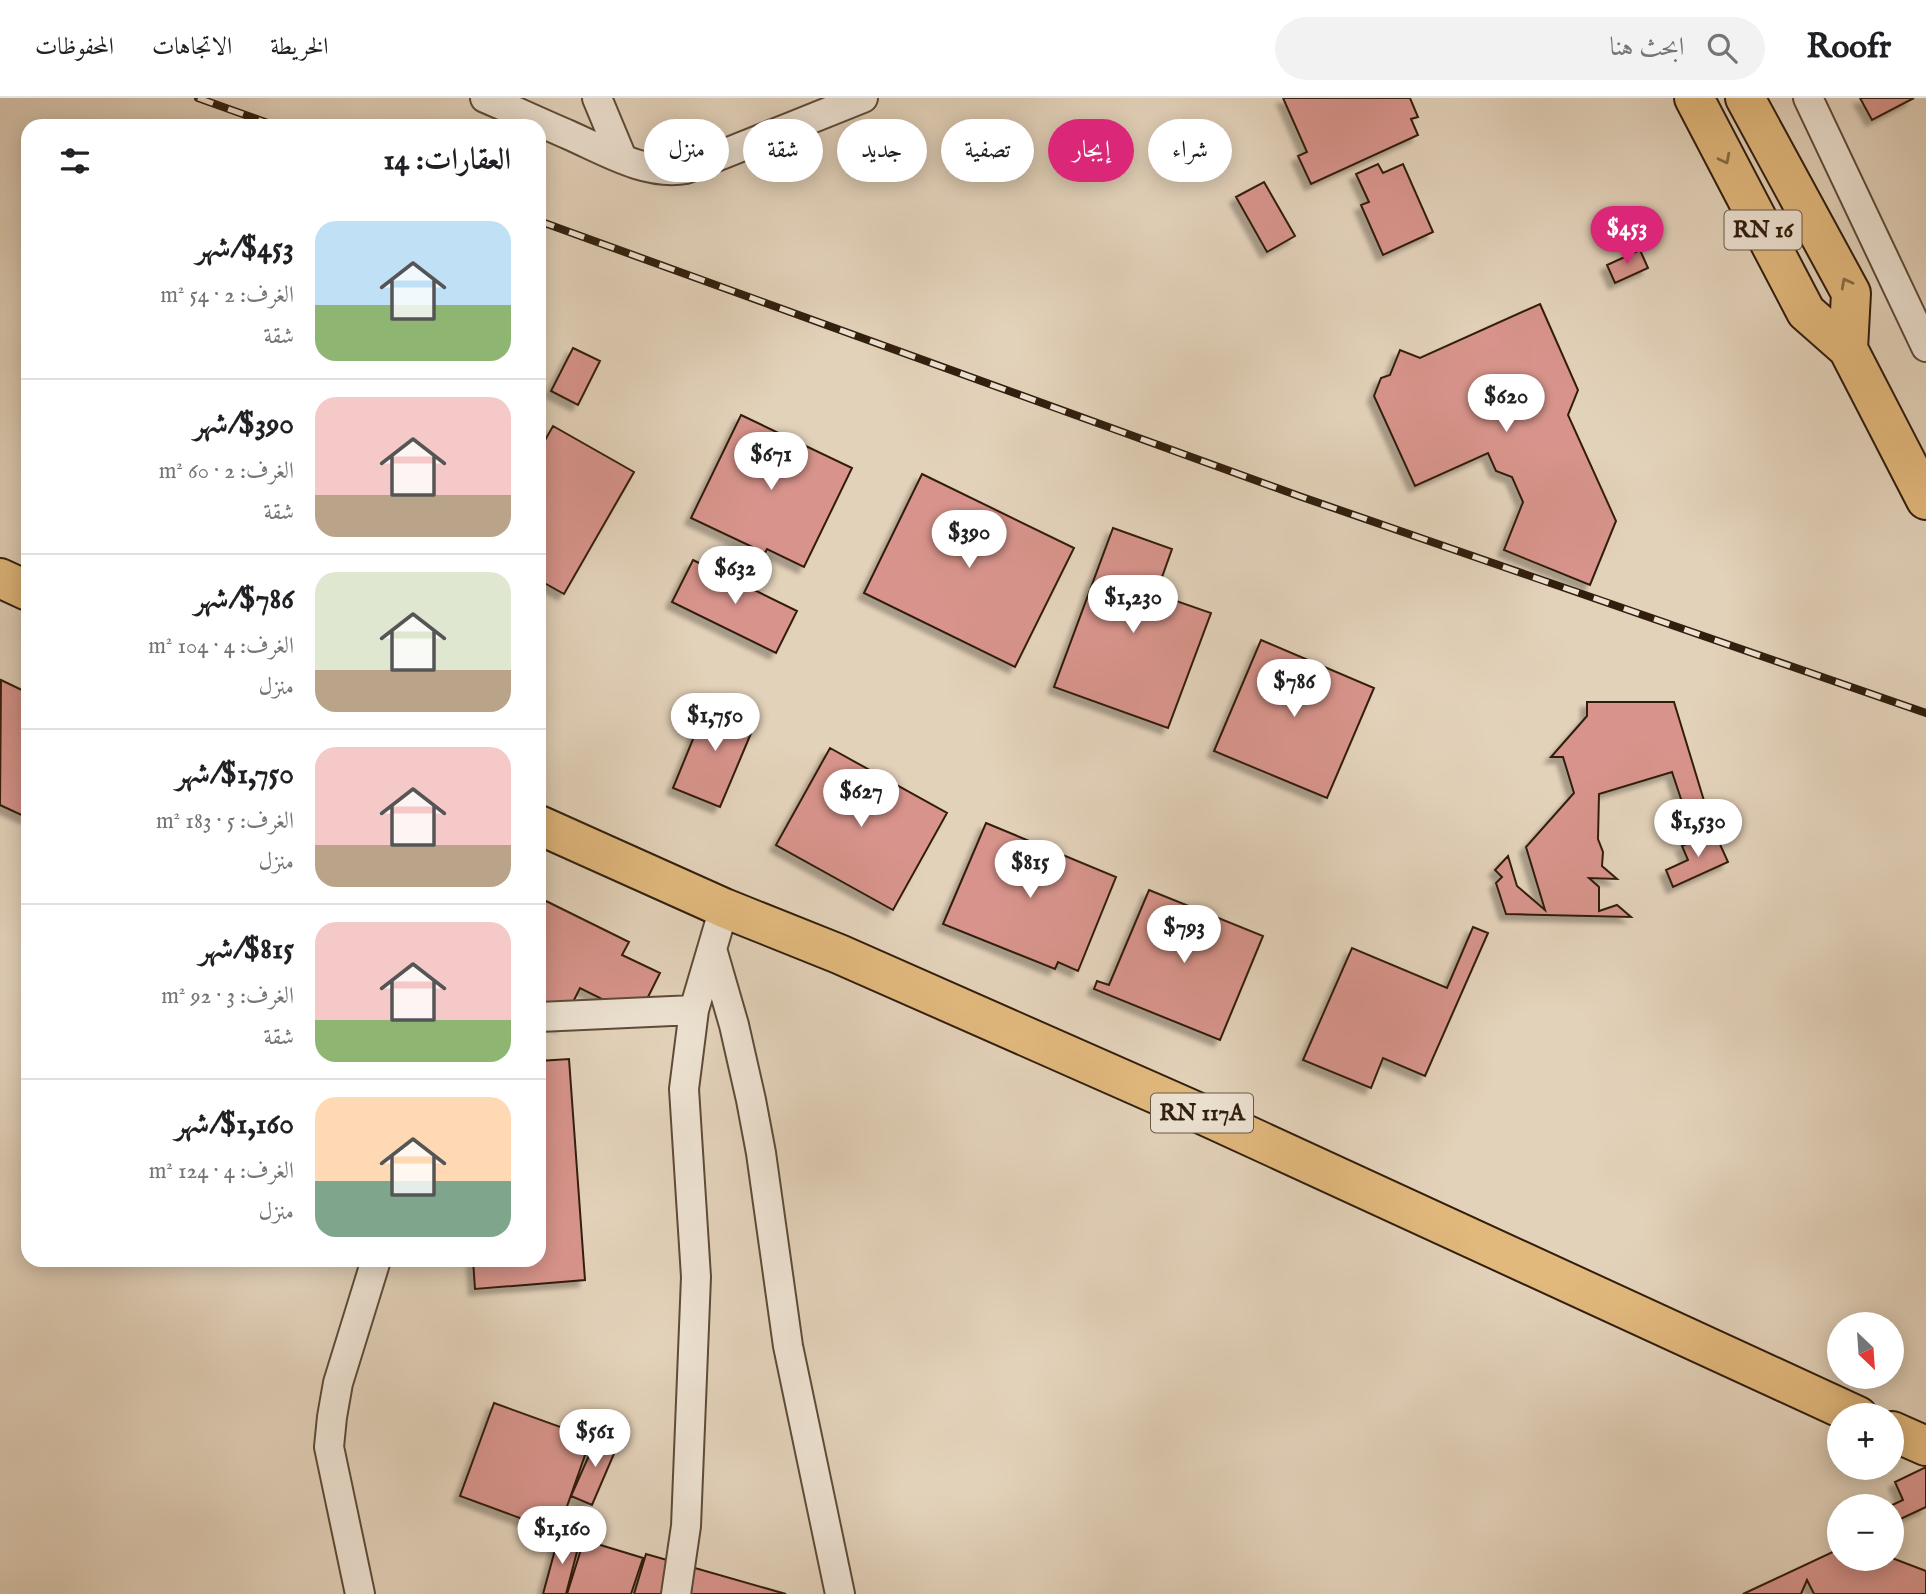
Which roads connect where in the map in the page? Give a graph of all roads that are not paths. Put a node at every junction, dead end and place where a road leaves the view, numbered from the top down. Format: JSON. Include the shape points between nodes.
{"nodes":[{"id":1,"x":485,"y":98,"type":"edge"},
{"id":2,"x":597,"y":98,"type":"edge"},
{"id":3,"x":863,"y":98,"type":"edge"},
{"id":4,"x":1694,"y":98,"type":"edge"},
{"id":5,"x":1745,"y":98,"type":"edge"},
{"id":6,"x":1808,"y":98,"type":"edge"},
{"id":7,"x":533,"y":119,"type":"edge"},
{"id":8,"x":546,"y":125,"type":"edge"},
{"id":9,"x":622,"y":158,"type":"junction"},
{"id":10,"x":1926,"y":347,"type":"edge"},
{"id":11,"x":1848,"y":349,"type":"junction"},
{"id":12,"x":1926,"y":500,"type":"edge"},
{"id":13,"x":0,"y":578,"type":"edge"},
{"id":14,"x":21,"y":588,"type":"edge"},
{"id":15,"x":546,"y":828,"type":"edge"},
{"id":16,"x":724,"y":908,"type":"junction"},
{"id":17,"x":712,"y":949,"type":"junction"},
{"id":18,"x":694,"y":1010,"type":"junction"},
{"id":19,"x":546,"y":1017,"type":"edge"},
{"id":20,"x":374,"y":1267,"type":"edge"},
{"id":21,"x":1830,"y":1403,"type":"edge"},
{"id":22,"x":1904,"y":1436,"type":"edge"},
{"id":23,"x":1926,"y":1446,"type":"edge"},
{"id":24,"x":359,"y":1594,"type":"edge"},
{"id":25,"x":676,"y":1594,"type":"edge"},
{"id":26,"x":840,"y":1594,"type":"edge"}],
"edges":[{"from":1,"to":7,"type":"street"},
{"from":2,"to":9,"type":"street"},
{"from":3,"to":9,"type":"street","via":[[686,169],[651,168]]},
{"from":4,"to":11,"type":"main road","number":"RN 16","one_way":true,"via":[[1806,312]]},
{"from":11,"to":5,"type":"main road","number":"RN 16","one_way":true,"via":[[1852,293]]},
{"from":6,"to":10,"type":"street"},
{"from":8,"to":9,"type":"street"},
{"from":11,"to":12,"type":"main road","number":"RN 16"},
{"from":13,"to":14,"type":"main road"},
{"from":15,"to":16,"type":"main road","number":"RN 117A"},
{"from":16,"to":17,"type":"street"},
{"from":16,"to":21,"type":"main road","number":"RN 117A","via":[[1185,1106]]},
{"from":17,"to":18,"type":"street"},
{"from":17,"to":26,"type":"street","via":[[751,1100],[788,1346]]},
{"from":18,"to":19,"type":"street"},
{"from":18,"to":25,"type":"street","via":[[684,1089],[695,1301],[686,1526]]},
{"from":20,"to":24,"type":"street","via":[[338,1383],[329,1447]]},
{"from":22,"to":23,"type":"main road"}]}
